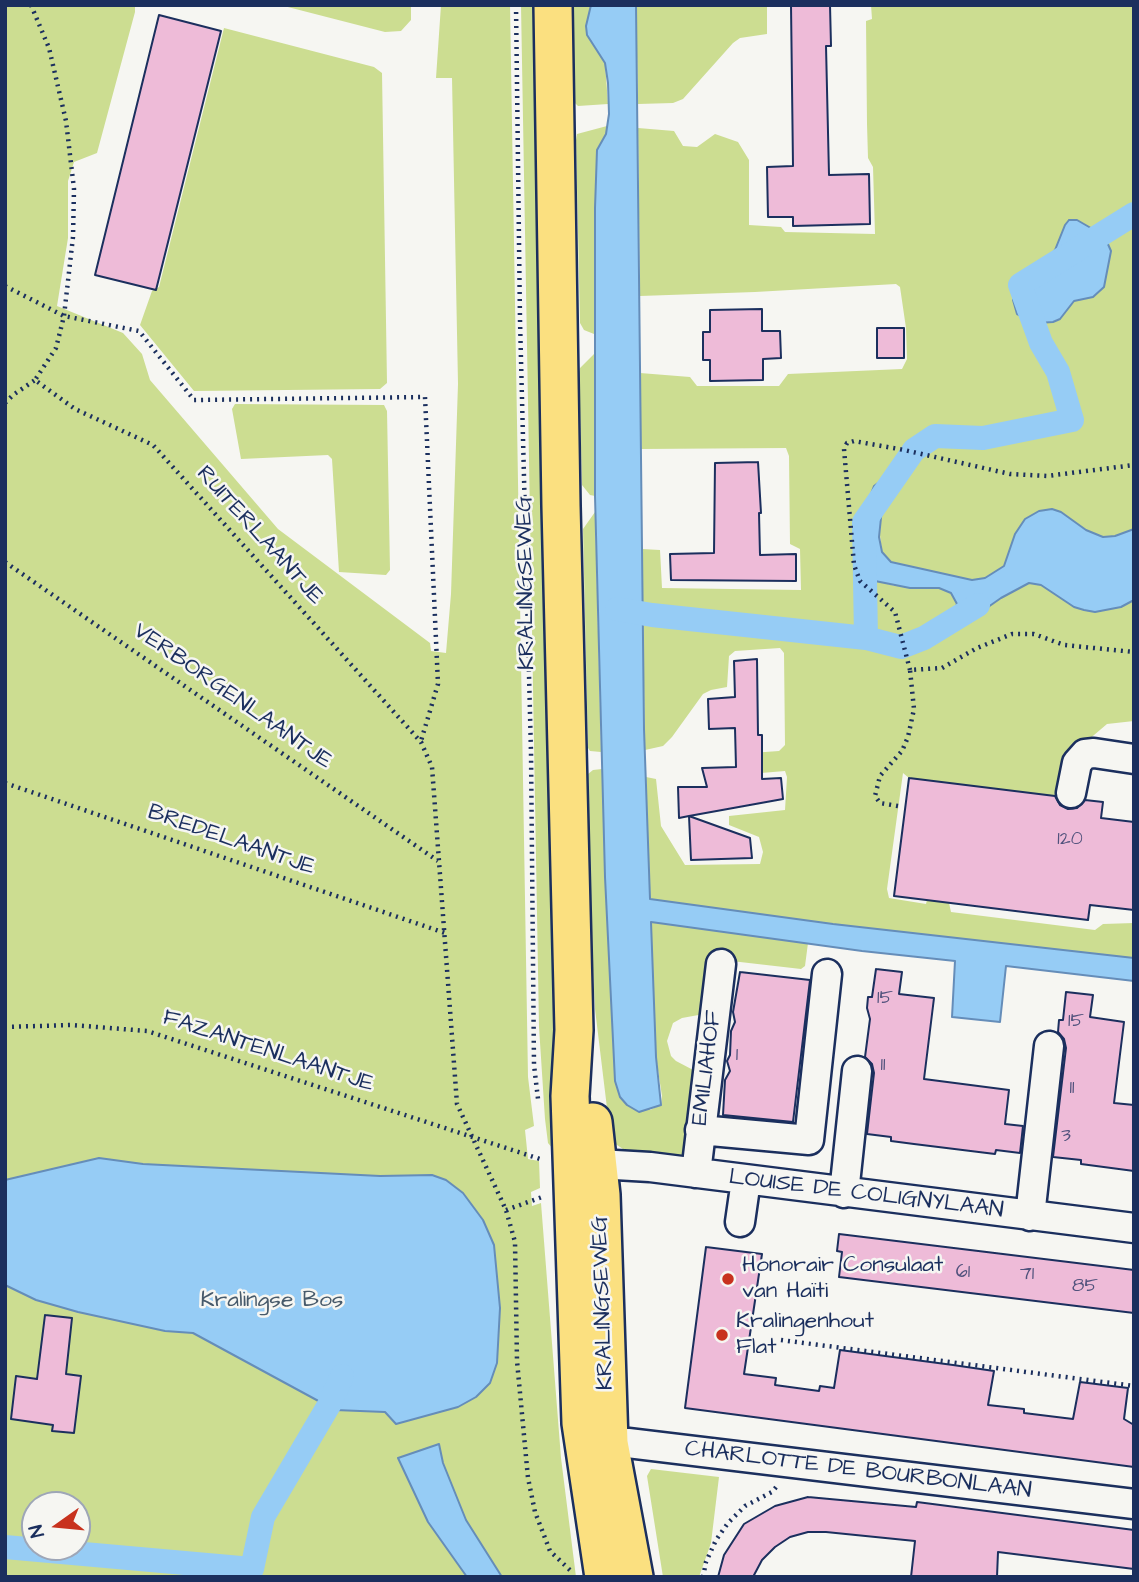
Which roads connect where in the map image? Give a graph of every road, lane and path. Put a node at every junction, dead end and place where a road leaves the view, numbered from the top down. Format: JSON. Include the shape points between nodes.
{"nodes":[{"id":1,"x":31,"y":5,"type":"edge"},
{"id":2,"x":516,"y":5,"type":"edge"},
{"id":3,"x":553,"y":5,"type":"edge"},
{"id":4,"x":5,"y":286,"type":"edge"},
{"id":5,"x":64,"y":316,"type":"junction"},
{"id":6,"x":34,"y":380,"type":"junction"},
{"id":7,"x":5,"y":403,"type":"edge"},
{"id":8,"x":1134,"y":465,"type":"edge"},
{"id":9,"x":5,"y":562,"type":"edge"},
{"id":10,"x":1134,"y":652,"type":"edge"},
{"id":11,"x":910,"y":670,"type":"junction"},
{"id":12,"x":421,"y":742,"type":"junction"},
{"id":13,"x":1134,"y":759,"type":"edge"},
{"id":14,"x":5,"y":783,"type":"edge"},
{"id":15,"x":1072,"y":793,"type":"dead end"},
{"id":16,"x":898,"y":806,"type":"dead end"},
{"id":17,"x":438,"y":861,"type":"junction"},
{"id":18,"x":445,"y":933,"type":"junction"},
{"id":19,"x":720,"y":964,"type":"dead end"},
{"id":20,"x":827,"y":974,"type":"dead end"},
{"id":21,"x":5,"y":1027,"type":"edge"},
{"id":22,"x":1049,"y":1046,"type":"dead end"},
{"id":23,"x":857,"y":1070,"type":"dead end"},
{"id":24,"x":539,"y":1106,"type":"dead end"},
{"id":25,"x":701,"y":1130,"type":"junction"},
{"id":26,"x":473,"y":1138,"type":"junction"},
{"id":27,"x":565,"y":1159,"type":"junction"},
{"id":28,"x":696,"y":1173,"type":"junction"},
{"id":29,"x":746,"y":1180,"type":"junction"},
{"id":30,"x":844,"y":1193,"type":"junction"},
{"id":31,"x":1030,"y":1216,"type":"junction"},
{"id":32,"x":740,"y":1222,"type":"dead end"},
{"id":33,"x":1134,"y":1228,"type":"edge"},
{"id":34,"x":781,"y":1340,"type":"dead end"},
{"id":35,"x":1134,"y":1386,"type":"edge"},
{"id":36,"x":596,"y":1444,"type":"junction"},
{"id":37,"x":794,"y":1462,"type":"junction"},
{"id":38,"x":1134,"y":1504,"type":"edge"},
{"id":39,"x":576,"y":1576,"type":"edge"},
{"id":40,"x":604,"y":1577,"type":"edge"},
{"id":41,"x":634,"y":1577,"type":"edge"},
{"id":42,"x":703,"y":1577,"type":"edge"}],
"edges":[{"from":1,"to":5,"type":"path","via":[[49,48],[66,121],[74,189]]},
{"from":2,"to":24,"type":"path","name":"KRALINGSEWEG","via":[[534,1065]]},
{"from":3,"to":27,"type":"main road","name":"KRALINGSEWEG","via":[[574,1030]]},
{"from":4,"to":5,"type":"path"},
{"from":5,"to":6,"type":"path","via":[[56,348]]},
{"from":5,"to":12,"type":"path","via":[[139,331],[194,400],[425,397],[438,684]]},
{"from":6,"to":7,"type":"path"},
{"from":6,"to":12,"type":"path","name":"RUITERLAANTJE","via":[[75,409],[153,445]]},
{"from":8,"to":11,"type":"path","via":[[1046,476],[1010,474],[904,450],[847,443],[854,565],[860,580],[895,612]]},
{"from":9,"to":17,"type":"path","name":"VERBORGENLAANTJE"},
{"from":10,"to":11,"type":"path","via":[[1012,634],[942,668]]},
{"from":11,"to":16,"type":"path","via":[[914,709],[910,727],[902,751],[880,776],[875,796],[880,803]]},
{"from":12,"to":17,"type":"path","name":"RUITERLAANTJE","via":[[432,767]]},
{"from":13,"to":15,"type":"street","via":[[1084,754],[1077,763]]},
{"from":14,"to":18,"type":"path","name":"BREDELAANTJE"},
{"from":17,"to":18,"type":"path","name":"RUITERLAANTJE"},
{"from":18,"to":26,"type":"path","name":"RUITERLAANTJE","via":[[457,1104]]},
{"from":19,"to":25,"type":"street","name":"EMILIAHOF"},
{"from":20,"to":25,"type":"street","via":[[808,1140]]},
{"from":21,"to":26,"type":"path","name":"FAZANTENLAANTJE","via":[[72,1025],[147,1031]]},
{"from":22,"to":31,"type":"street"},
{"from":23,"to":30,"type":"street"},
{"from":25,"to":28,"type":"street","name":"EMILIAHOF"},
{"from":26,"to":27,"type":"path","name":"FAZANTENLAANTJE"},
{"from":26,"to":39,"type":"path","name":"RUITERLAANTJE","via":[[506,1210],[515,1242],[517,1362],[535,1511],[550,1551]]},
{"from":27,"to":28,"type":"street","name":"LOUISE DE COLIGNYLAAN"},
{"from":27,"to":36,"type":"main road","name":"KRALINGSEWEG","via":[[601,1195]]},
{"from":28,"to":29,"type":"street","name":"LOUISE DE COLIGNYLAAN"},
{"from":29,"to":30,"type":"street","name":"LOUISE DE COLIGNYLAAN"},
{"from":29,"to":32,"type":"street"},
{"from":30,"to":31,"type":"street","name":"LOUISE DE COLIGNYLAAN"},
{"from":31,"to":33,"type":"street","name":"LOUISE DE COLIGNYLAAN"},
{"from":34,"to":35,"type":"path"},
{"from":36,"to":37,"type":"street","name":"CHARLOTTE DE BOURBONLAAN","via":[[628,1443]]},
{"from":36,"to":40,"type":"main road","name":"KRALINGSEWEG"},
{"from":36,"to":41,"type":"main road","name":"KRALINGSEWEG"},
{"from":37,"to":38,"type":"street","name":"CHARLOTTE DE BOURBONLAAN"},
{"from":37,"to":42,"type":"path","via":[[772,1492],[745,1506],[728,1523],[716,1539]]}]}
